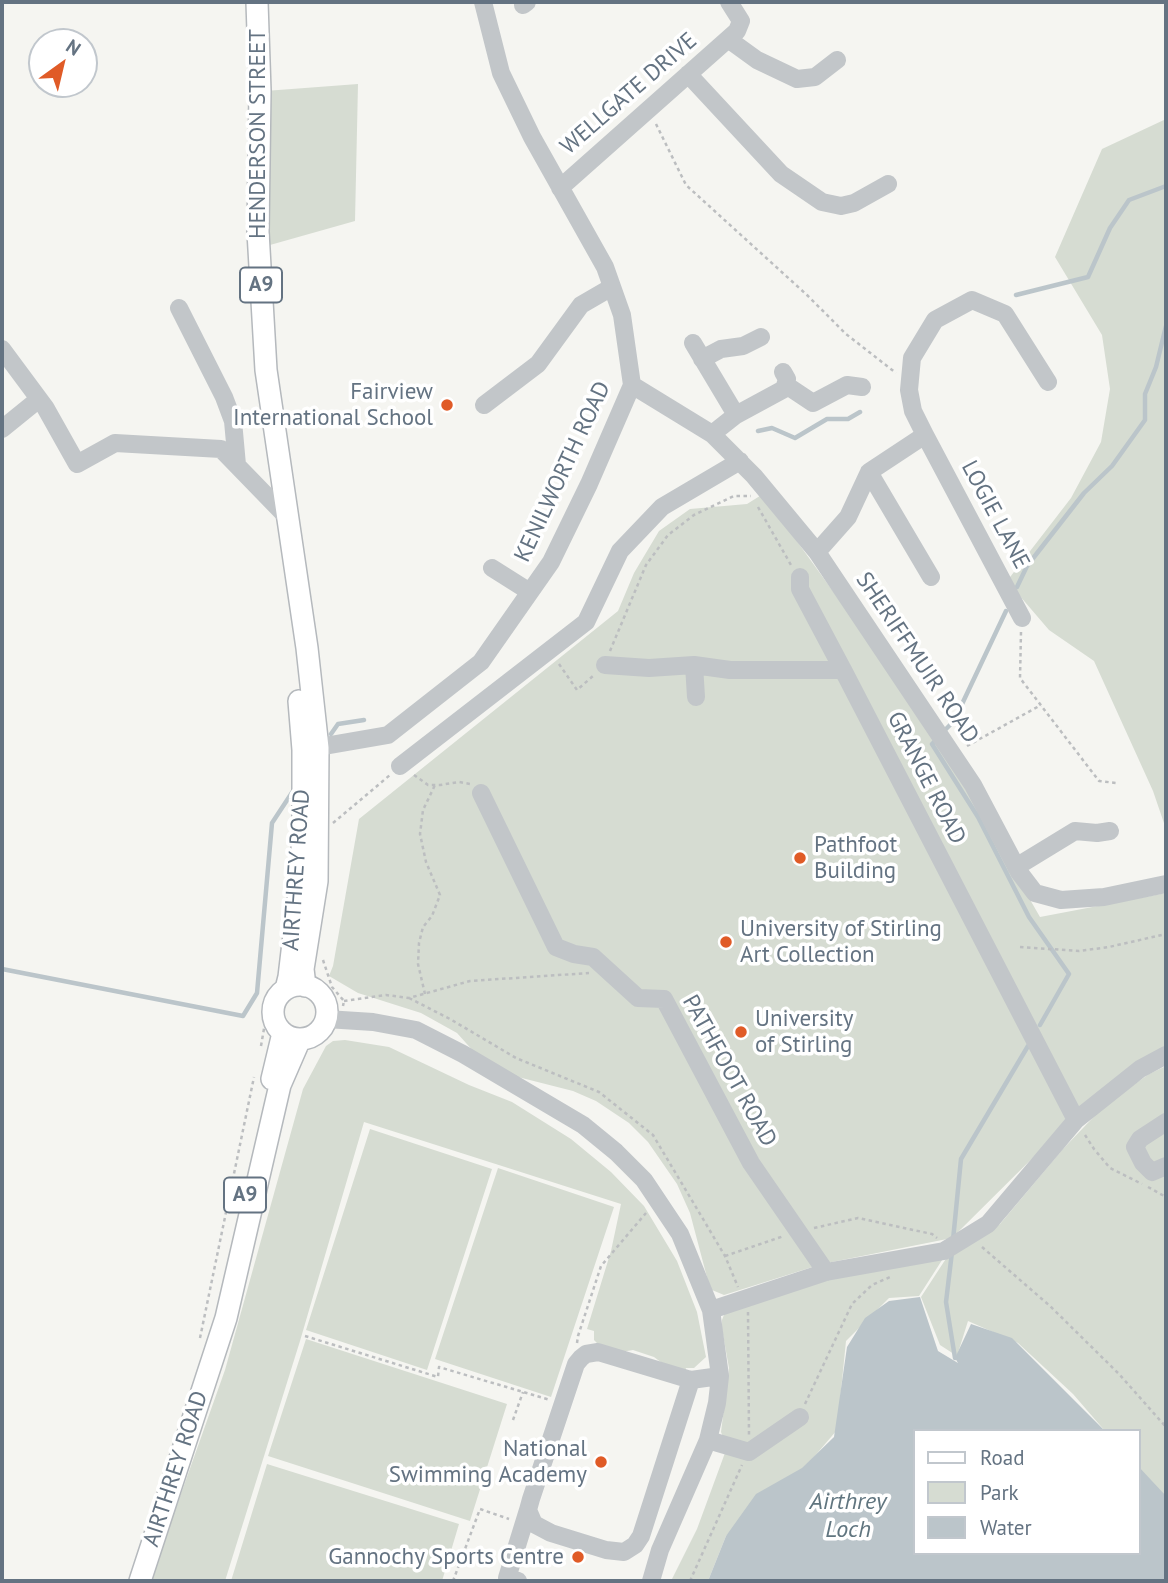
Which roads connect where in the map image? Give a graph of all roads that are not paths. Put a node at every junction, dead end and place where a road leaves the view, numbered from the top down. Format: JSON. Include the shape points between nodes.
{"nodes":[{"id":1,"x":257,"y":2,"type":"edge"},
{"id":2,"x":484,"y":2,"type":"edge"},
{"id":3,"x":729,"y":2,"type":"edge"},
{"id":4,"x":728,"y":39,"type":"junction"},
{"id":5,"x":837,"y":60,"type":"dead end"},
{"id":6,"x":688,"y":74,"type":"junction"},
{"id":7,"x":888,"y":184,"type":"dead end"},
{"id":8,"x":560,"y":188,"type":"junction"},
{"id":9,"x":612,"y":287,"type":"junction"},
{"id":10,"x":179,"y":308,"type":"dead end"},
{"id":11,"x":761,"y":337,"type":"dead end"},
{"id":12,"x":693,"y":343,"type":"dead end"},
{"id":13,"x":2,"y":349,"type":"edge"},
{"id":14,"x":702,"y":359,"type":"junction"},
{"id":15,"x":1048,"y":382,"type":"dead end"},
{"id":16,"x":632,"y":385,"type":"junction"},
{"id":17,"x":862,"y":387,"type":"dead end"},
{"id":18,"x":39,"y":399,"type":"junction"},
{"id":19,"x":484,"y":405,"type":"dead end"},
{"id":20,"x":736,"y":415,"type":"junction"},
{"id":21,"x":2,"y":429,"type":"edge"},
{"id":22,"x":712,"y":434,"type":"junction"},
{"id":23,"x":925,"y":435,"type":"junction"},
{"id":24,"x":740,"y":461,"type":"junction"},
{"id":25,"x":237,"y":465,"type":"junction"},
{"id":26,"x":869,"y":472,"type":"junction"},
{"id":27,"x":287,"y":517,"type":"junction"},
{"id":28,"x":817,"y":552,"type":"junction"},
{"id":29,"x":492,"y":568,"type":"dead end"},
{"id":30,"x":800,"y":577,"type":"dead end"},
{"id":31,"x":931,"y":577,"type":"dead end"},
{"id":32,"x":530,"y":592,"type":"junction"},
{"id":33,"x":1021,"y":618,"type":"road end"},
{"id":34,"x":605,"y":665,"type":"road end"},
{"id":35,"x":694,"y":666,"type":"junction"},
{"id":36,"x":843,"y":670,"type":"junction"},
{"id":37,"x":696,"y":697,"type":"dead end"},
{"id":38,"x":311,"y":749,"type":"junction"},
{"id":39,"x":406,"y":769,"type":"road end"},
{"id":40,"x":478,"y":790,"type":"road end"},
{"id":41,"x":1110,"y":831,"type":"dead end"},
{"id":42,"x":1016,"y":867,"type":"junction"},
{"id":43,"x":1166,"y":884,"type":"edge"},
{"id":44,"x":287,"y":988,"type":"junction"},
{"id":45,"x":333,"y":1020,"type":"junction"},
{"id":46,"x":291,"y":1036,"type":"junction"},
{"id":47,"x":1166,"y":1055,"type":"edge"},
{"id":48,"x":1076,"y":1120,"type":"junction"},
{"id":49,"x":1166,"y":1122,"type":"edge"},
{"id":50,"x":1166,"y":1166,"type":"edge"},
{"id":51,"x":826,"y":1272,"type":"junction"},
{"id":52,"x":711,"y":1310,"type":"junction"},
{"id":53,"x":720,"y":1376,"type":"junction"},
{"id":54,"x":691,"y":1380,"type":"junction"},
{"id":55,"x":800,"y":1417,"type":"road end"},
{"id":56,"x":708,"y":1440,"type":"junction"},
{"id":57,"x":526,"y":1517,"type":"junction"},
{"id":58,"x":140,"y":1581,"type":"edge"},
{"id":59,"x":518,"y":1581,"type":"edge"},
{"id":60,"x":651,"y":1581,"type":"edge"}],
"edges":[{"from":1,"to":27,"type":"main road","name":"HENDERSON STREET","number":"A9","via":[[258,232],[266,370]]},
{"from":2,"to":8,"type":"street","name":"KENILWORTH ROAD","via":[[501,73]]},
{"from":3,"to":4,"type":"street","name":"WELLGATE DRIVE","via":[[741,21]]},
{"from":4,"to":5,"type":"street","via":[[757,60],[797,79],[815,77]]},
{"from":4,"to":6,"type":"street","name":"WELLGATE DRIVE"},
{"from":6,"to":7,"type":"street","via":[[782,174],[822,202],[854,203]]},
{"from":6,"to":8,"type":"street","name":"WELLGATE DRIVE"},
{"from":8,"to":9,"type":"street","name":"KENILWORTH ROAD"},
{"from":9,"to":16,"type":"street","name":"KENILWORTH ROAD","via":[[622,315]]},
{"from":9,"to":19,"type":"street","via":[[581,305],[538,364]]},
{"from":10,"to":25,"type":"street","via":[[233,421]]},
{"from":11,"to":14,"type":"street"},
{"from":12,"to":14,"type":"street"},
{"from":13,"to":18,"type":"street"},
{"from":14,"to":20,"type":"street"},
{"from":15,"to":23,"type":"street","name":"LOGIE LANE","via":[[1005,314],[972,300],[935,320],[912,358],[909,390]]},
{"from":16,"to":22,"type":"street","name":"SHERIFFMUIR ROAD"},
{"from":16,"to":32,"type":"street","name":"KENILWORTH ROAD","via":[[562,540]]},
{"from":17,"to":20,"type":"street","via":[[847,385],[813,403],[785,378],[784,389]]},
{"from":18,"to":21,"type":"street"},
{"from":18,"to":25,"type":"street","via":[[77,464],[114,443],[221,449]]},
{"from":20,"to":22,"type":"street"},
{"from":22,"to":24,"type":"street","name":"SHERIFFMUIR ROAD"},
{"from":23,"to":26,"type":"street"},
{"from":23,"to":33,"type":"street","name":"LOGIE LANE"},
{"from":24,"to":28,"type":"street","name":"SHERIFFMUIR ROAD"},
{"from":24,"to":39,"type":"street","via":[[662,507],[620,551],[586,622]]},
{"from":25,"to":27,"type":"street"},
{"from":26,"to":28,"type":"street","via":[[848,517]]},
{"from":26,"to":31,"type":"street"},
{"from":27,"to":38,"type":"main road","name":"HENDERSON STREET","number":"A9"},
{"from":28,"to":42,"type":"street","name":"SHERIFFMUIR ROAD","via":[[972,785]]},
{"from":29,"to":32,"type":"street"},
{"from":30,"to":36,"type":"street","name":"GRANGE ROAD","via":[[800,589]]},
{"from":32,"to":38,"type":"street","name":"KENILWORTH ROAD","via":[[481,662],[388,734]]},
{"from":34,"to":35,"type":"street"},
{"from":35,"to":36,"type":"street"},
{"from":35,"to":37,"type":"street"},
{"from":36,"to":48,"type":"street","name":"GRANGE ROAD"},
{"from":38,"to":44,"type":"main road","name":"AIRTHREY ROAD","number":"A9"},
{"from":38,"to":44,"type":"main road","name":"AIRTHREY ROAD","number":"A9","via":[[317,881],[303,969]]},
{"from":40,"to":51,"type":"street","name":"PATHFOOT ROAD","via":[[556,947],[593,957],[638,999],[664,999],[751,1163]]},
{"from":41,"to":42,"type":"street","via":[[1075,831]]},
{"from":42,"to":43,"type":"street","name":"SHERIFFMUIR ROAD","via":[[1035,893],[1061,900],[1104,897]]},
{"from":44,"to":45,"type":"main road","via":[[317,992]]},
{"from":44,"to":46,"type":"main road","number":"A9","via":[[273,1012],[275,1023]]},
{"from":45,"to":46,"type":"main road","number":"A9","via":[[311,1037]]},
{"from":45,"to":52,"type":"street","via":[[416,1030],[583,1125],[644,1180],[680,1234]]},
{"from":46,"to":58,"type":"main road","name":"AIRTHREY ROAD","number":"A9","via":[[226,1318],[205,1353]]},
{"from":47,"to":48,"type":"street","via":[[1140,1069]]},
{"from":48,"to":51,"type":"street","via":[[988,1224],[944,1251]]},
{"from":49,"to":50,"type":"street","via":[[1135,1147],[1152,1172]]},
{"from":51,"to":52,"type":"street"},
{"from":52,"to":53,"type":"street"},
{"from":53,"to":54,"type":"street"},
{"from":53,"to":56,"type":"street"},
{"from":54,"to":57,"type":"street","via":[[598,1352],[586,1354],[576,1364]]},
{"from":54,"to":57,"type":"street","via":[[635,1545],[615,1552],[551,1533]]},
{"from":55,"to":56,"type":"street","via":[[749,1452]]},
{"from":56,"to":60,"type":"street"},
{"from":57,"to":59,"type":"street","via":[[507,1578]]}]}
